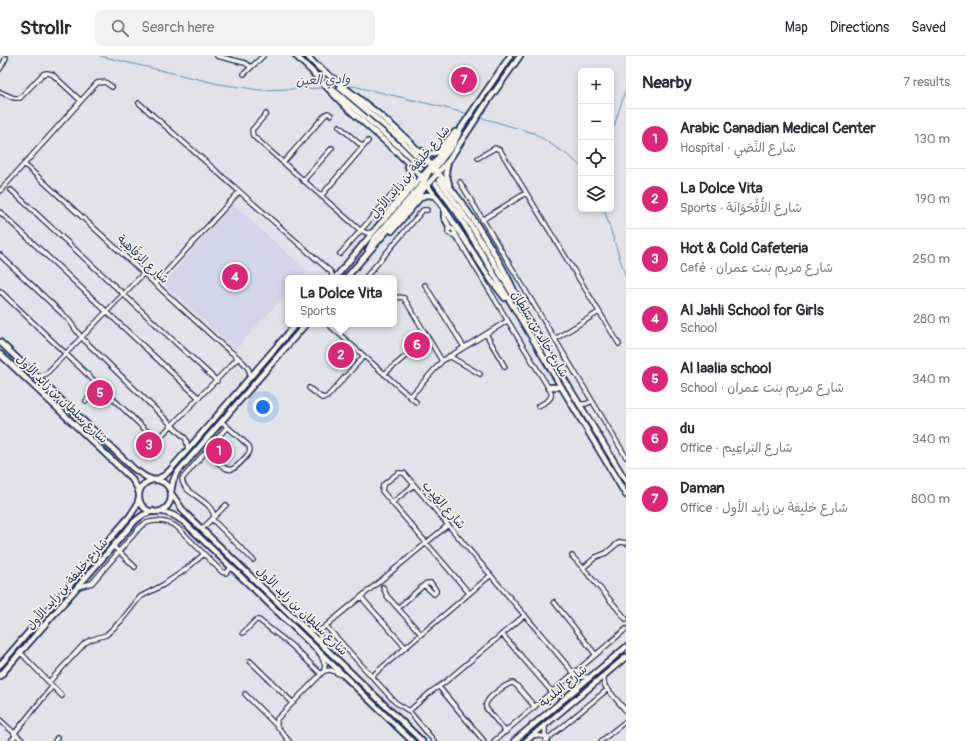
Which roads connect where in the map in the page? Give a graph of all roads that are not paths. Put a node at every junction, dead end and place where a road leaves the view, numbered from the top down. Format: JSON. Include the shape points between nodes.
{"nodes":[{"id":1,"x":217,"y":56,"type":"edge"},
{"id":2,"x":263,"y":56,"type":"edge"},
{"id":3,"x":296,"y":56,"type":"edge"},
{"id":4,"x":307,"y":56,"type":"edge"},
{"id":5,"x":510,"y":56,"type":"edge"},
{"id":6,"x":520,"y":56,"type":"edge"},
{"id":7,"x":6,"y":58,"type":"dead end"},
{"id":8,"x":251,"y":67,"type":"junction"},
{"id":9,"x":0,"y":69,"type":"edge"},
{"id":10,"x":244,"y":74,"type":"dead end"},
{"id":11,"x":112,"y":87,"type":"dead end"},
{"id":12,"x":0,"y":92,"type":"edge"},
{"id":13,"x":80,"y":100,"type":"junction"},
{"id":14,"x":139,"y":103,"type":"dead end"},
{"id":15,"x":368,"y":109,"type":"junction"},
{"id":16,"x":266,"y":114,"type":"dead end"},
{"id":17,"x":331,"y":115,"type":"dead end"},
{"id":18,"x":361,"y":117,"type":"junction"},
{"id":19,"x":338,"y":126,"type":"dead end"},
{"id":20,"x":396,"y":129,"type":"junction"},
{"id":21,"x":460,"y":129,"type":"junction"},
{"id":22,"x":381,"y":137,"type":"junction"},
{"id":23,"x":368,"y":141,"type":"dead end"},
{"id":24,"x":363,"y":147,"type":"junction"},
{"id":25,"x":332,"y":148,"type":"dead end"},
{"id":26,"x":478,"y":158,"type":"dead end"},
{"id":27,"x":448,"y":160,"type":"junction"},
{"id":28,"x":283,"y":163,"type":"junction"},
{"id":29,"x":24,"y":164,"type":"junction"},
{"id":30,"x":434,"y":169,"type":"junction"},
{"id":31,"x":303,"y":181,"type":"junction"},
{"id":32,"x":424,"y":182,"type":"junction"},
{"id":33,"x":460,"y":182,"type":"dead end"},
{"id":34,"x":398,"y":188,"type":"dead end"},
{"id":35,"x":451,"y":189,"type":"junction"},
{"id":36,"x":11,"y":190,"type":"dead end"},
{"id":37,"x":0,"y":191,"type":"edge"},
{"id":38,"x":239,"y":192,"type":"junction"},
{"id":39,"x":526,"y":193,"type":"junction"},
{"id":40,"x":321,"y":196,"type":"junction"},
{"id":41,"x":435,"y":196,"type":"junction"},
{"id":42,"x":444,"y":208,"type":"junction"},
{"id":43,"x":427,"y":210,"type":"dead end"},
{"id":44,"x":0,"y":212,"type":"edge"},
{"id":45,"x":482,"y":220,"type":"junction"},
{"id":46,"x":379,"y":225,"type":"junction"},
{"id":47,"x":450,"y":228,"type":"joint"},
{"id":48,"x":361,"y":231,"type":"junction"},
{"id":49,"x":374,"y":231,"type":"junction"},
{"id":50,"x":365,"y":243,"type":"junction"},
{"id":51,"x":377,"y":244,"type":"junction"},
{"id":52,"x":340,"y":254,"type":"dead end"},
{"id":53,"x":0,"y":255,"type":"edge"},
{"id":54,"x":364,"y":257,"type":"junction"},
{"id":55,"x":331,"y":272,"type":"junction"},
{"id":56,"x":340,"y":272,"type":"junction"},
{"id":57,"x":144,"y":273,"type":"junction"},
{"id":58,"x":332,"y":275,"type":"edge"},
{"id":59,"x":337,"y":275,"type":"edge"},
{"id":60,"x":349,"y":275,"type":"edge"},
{"id":61,"x":368,"y":275,"type":"edge"},
{"id":62,"x":155,"y":284,"type":"junction"},
{"id":63,"x":426,"y":285,"type":"dead end"},
{"id":64,"x":0,"y":291,"type":"edge"},
{"id":65,"x":124,"y":293,"type":"junction"},
{"id":66,"x":397,"y":298,"type":"edge"},
{"id":67,"x":512,"y":307,"type":"junction"},
{"id":68,"x":522,"y":310,"type":"junction"},
{"id":69,"x":107,"y":311,"type":"junction"},
{"id":70,"x":599,"y":312,"type":"junction"},
{"id":71,"x":508,"y":321,"type":"junction"},
{"id":72,"x":293,"y":327,"type":"edge"},
{"id":73,"x":303,"y":327,"type":"edge"},
{"id":74,"x":331,"y":327,"type":"edge"},
{"id":75,"x":486,"y":334,"type":"junction"},
{"id":76,"x":81,"y":337,"type":"junction"},
{"id":77,"x":554,"y":339,"type":"junction"},
{"id":78,"x":0,"y":342,"type":"edge"},
{"id":79,"x":619,"y":344,"type":"dead end"},
{"id":80,"x":464,"y":347,"type":"junction"},
{"id":81,"x":0,"y":354,"type":"edge"},
{"id":82,"x":66,"y":354,"type":"junction"},
{"id":83,"x":407,"y":355,"type":"dead end"},
{"id":84,"x":364,"y":356,"type":"junction"},
{"id":85,"x":449,"y":356,"type":"junction"},
{"id":86,"x":238,"y":358,"type":"junction"},
{"id":87,"x":442,"y":361,"type":"junction"},
{"id":88,"x":506,"y":367,"type":"dead end"},
{"id":89,"x":248,"y":368,"type":"junction"},
{"id":90,"x":258,"y":369,"type":"junction"},
{"id":91,"x":46,"y":374,"type":"junction"},
{"id":92,"x":384,"y":374,"type":"junction"},
{"id":93,"x":480,"y":374,"type":"dead end"},
{"id":94,"x":36,"y":377,"type":"junction"},
{"id":95,"x":250,"y":378,"type":"junction"},
{"id":96,"x":217,"y":381,"type":"junction"},
{"id":97,"x":45,"y":385,"type":"junction"},
{"id":98,"x":560,"y":386,"type":"junction"},
{"id":99,"x":100,"y":387,"type":"junction"},
{"id":100,"x":548,"y":387,"type":"junction"},
{"id":101,"x":309,"y":388,"type":"dead end"},
{"id":102,"x":410,"y":397,"type":"junction"},
{"id":103,"x":200,"y":398,"type":"junction"},
{"id":104,"x":86,"y":401,"type":"dead end"},
{"id":105,"x":416,"y":402,"type":"dead end"},
{"id":106,"x":591,"y":402,"type":"junction"},
{"id":107,"x":579,"y":404,"type":"junction"},
{"id":108,"x":538,"y":406,"type":"dead end"},
{"id":109,"x":584,"y":412,"type":"junction"},
{"id":110,"x":222,"y":422,"type":"junction"},
{"id":111,"x":173,"y":425,"type":"junction"},
{"id":112,"x":228,"y":427,"type":"junction"},
{"id":113,"x":186,"y":439,"type":"junction"},
{"id":114,"x":197,"y":439,"type":"junction"},
{"id":115,"x":188,"y":449,"type":"junction"},
{"id":116,"x":206,"y":451,"type":"junction"},
{"id":117,"x":626,"y":457,"type":"edge"},
{"id":118,"x":154,"y":480,"type":"junction"},
{"id":119,"x":626,"y":481,"type":"edge"},
{"id":120,"x":414,"y":485,"type":"junction"},
{"id":121,"x":171,"y":493,"type":"junction"},
{"id":122,"x":626,"y":495,"type":"edge"},
{"id":123,"x":139,"y":496,"type":"junction"},
{"id":124,"x":392,"y":503,"type":"junction"},
{"id":125,"x":226,"y":505,"type":"dead end"},
{"id":126,"x":153,"y":511,"type":"junction"},
{"id":127,"x":160,"y":511,"type":"junction"},
{"id":128,"x":213,"y":518,"type":"junction"},
{"id":129,"x":448,"y":524,"type":"junction"},
{"id":130,"x":202,"y":530,"type":"junction"},
{"id":131,"x":426,"y":543,"type":"junction"},
{"id":132,"x":626,"y":543,"type":"edge"},
{"id":133,"x":112,"y":546,"type":"junction"},
{"id":134,"x":119,"y":552,"type":"junction"},
{"id":135,"x":204,"y":554,"type":"junction"},
{"id":136,"x":572,"y":556,"type":"dead end"},
{"id":137,"x":253,"y":560,"type":"dead end"},
{"id":138,"x":135,"y":567,"type":"dead end"},
{"id":139,"x":231,"y":568,"type":"junction"},
{"id":140,"x":583,"y":568,"type":"junction"},
{"id":141,"x":491,"y":574,"type":"junction"},
{"id":142,"x":85,"y":578,"type":"junction"},
{"id":143,"x":88,"y":585,"type":"junction"},
{"id":144,"x":424,"y":585,"type":"dead end"},
{"id":145,"x":383,"y":587,"type":"dead end"},
{"id":146,"x":75,"y":589,"type":"junction"},
{"id":147,"x":469,"y":593,"type":"junction"},
{"id":148,"x":361,"y":597,"type":"junction"},
{"id":149,"x":554,"y":602,"type":"dead end"},
{"id":150,"x":398,"y":608,"type":"junction"},
{"id":151,"x":525,"y":615,"type":"junction"},
{"id":152,"x":626,"y":619,"type":"edge"},
{"id":153,"x":326,"y":626,"type":"junction"},
{"id":154,"x":306,"y":629,"type":"junction"},
{"id":155,"x":322,"y":629,"type":"junction"},
{"id":156,"x":626,"y":629,"type":"edge"},
{"id":157,"x":243,"y":633,"type":"dead end"},
{"id":158,"x":421,"y":634,"type":"junction"},
{"id":159,"x":502,"y":634,"type":"junction"},
{"id":160,"x":320,"y":642,"type":"junction"},
{"id":161,"x":626,"y":647,"type":"edge"},
{"id":162,"x":405,"y":648,"type":"junction"},
{"id":163,"x":20,"y":652,"type":"junction"},
{"id":164,"x":320,"y":653,"type":"junction"},
{"id":165,"x":596,"y":655,"type":"junction"},
{"id":166,"x":626,"y":658,"type":"edge"},
{"id":167,"x":250,"y":661,"type":"dead end"},
{"id":168,"x":1,"y":663,"type":"edge"},
{"id":169,"x":322,"y":673,"type":"junction"},
{"id":170,"x":575,"y":675,"type":"junction"},
{"id":171,"x":604,"y":675,"type":"junction"},
{"id":172,"x":0,"y":676,"type":"edge"},
{"id":173,"x":344,"y":676,"type":"junction"},
{"id":174,"x":372,"y":676,"type":"junction"},
{"id":175,"x":590,"y":677,"type":"junction"},
{"id":176,"x":49,"y":682,"type":"junction"},
{"id":177,"x":595,"y":683,"type":"junction"},
{"id":178,"x":52,"y":687,"type":"junction"},
{"id":179,"x":440,"y":687,"type":"junction"},
{"id":180,"x":607,"y":688,"type":"junction"},
{"id":181,"x":574,"y":690,"type":"junction"},
{"id":182,"x":552,"y":692,"type":"junction"},
{"id":183,"x":245,"y":694,"type":"dead end"},
{"id":184,"x":62,"y":696,"type":"dead end"},
{"id":185,"x":293,"y":703,"type":"junction"},
{"id":186,"x":535,"y":707,"type":"junction"},
{"id":187,"x":409,"y":711,"type":"junction"},
{"id":188,"x":626,"y":711,"type":"edge"},
{"id":189,"x":0,"y":720,"type":"edge"},
{"id":190,"x":626,"y":721,"type":"edge"},
{"id":191,"x":545,"y":725,"type":"junction"},
{"id":192,"x":277,"y":726,"type":"junction"},
{"id":193,"x":506,"y":732,"type":"junction"},
{"id":194,"x":15,"y":734,"type":"junction"},
{"id":195,"x":534,"y":735,"type":"junction"},
{"id":196,"x":547,"y":740,"type":"edge"},
{"id":197,"x":12,"y":741,"type":"edge"},
{"id":198,"x":23,"y":741,"type":"edge"},
{"id":199,"x":289,"y":741,"type":"edge"},
{"id":200,"x":412,"y":741,"type":"edge"},
{"id":201,"x":422,"y":741,"type":"edge"},
{"id":202,"x":434,"y":741,"type":"edge"},
{"id":203,"x":484,"y":741,"type":"edge"},
{"id":204,"x":494,"y":741,"type":"edge"},
{"id":205,"x":514,"y":741,"type":"edge"},
{"id":206,"x":526,"y":741,"type":"edge"},
{"id":207,"x":601,"y":741,"type":"edge"}],
"edges":[{"from":1,"to":8,"type":"street"},
{"from":2,"to":8,"type":"street"},
{"from":3,"to":18,"type":"main road"},
{"from":4,"to":15,"type":"main road"},
{"from":5,"to":21,"type":"main road","name":"شارع خليفة بن زايد الأول"},
{"from":6,"to":27,"type":"main road","name":"شارع خليفة بن زايد الأول"},
{"from":7,"to":9,"type":"street"},
{"from":8,"to":10,"type":"street"},
{"from":11,"to":13,"type":"street","via":[[104,82],[98,82]]},
{"from":12,"to":13,"type":"street","via":[[20,98],[43,74],[50,73]]},
{"from":13,"to":29,"type":"street"},
{"from":14,"to":38,"type":"street"},
{"from":15,"to":18,"type":"main road","via":[[398,136],[423,166]]},
{"from":15,"to":20,"type":"main road"},
{"from":16,"to":28,"type":"street","via":[[252,130],[252,135]]},
{"from":17,"to":28,"type":"street","via":[[326,114]]},
{"from":18,"to":22,"type":"main road"},
{"from":19,"to":24,"type":"street"},
{"from":20,"to":21,"type":"main road","via":[[428,155],[437,152],[450,136]]},
{"from":20,"to":30,"type":"main road"},
{"from":21,"to":30,"type":"main road","via":[[453,145]]},
{"from":22,"to":32,"type":"main road"},
{"from":22,"to":46,"type":"main road","via":[[410,169],[413,179]]},
{"from":23,"to":24,"type":"street"},
{"from":24,"to":40,"type":"street"},
{"from":25,"to":31,"type":"street"},
{"from":26,"to":39,"type":"street","via":[[495,148],[499,149]]},
{"from":27,"to":30,"type":"main road","name":"شارع خليفة بن زايد الأول"},
{"from":27,"to":35,"type":"main road","via":[[446,176]]},
{"from":28,"to":31,"type":"street"},
{"from":29,"to":37,"type":"street"},
{"from":29,"to":57,"type":"street","name":"شارع الرَفَاهِية"},
{"from":30,"to":32,"type":"main road","name":"شارع خليفة بن زايد الأول"},
{"from":30,"to":32,"type":"main road","name":"شارع خليفة بن زايد الأول"},
{"from":30,"to":35,"type":"main road"},
{"from":31,"to":40,"type":"street"},
{"from":32,"to":41,"type":"main road"},
{"from":32,"to":46,"type":"main road","name":"شارع خليفة بن زايد الأول"},
{"from":32,"to":51,"type":"main road","name":"شارع خليفة بن زايد الأول"},
{"from":32,"to":54,"type":"main road","via":[[373,240]]},
{"from":33,"to":45,"type":"street"},
{"from":34,"to":48,"type":"street"},
{"from":35,"to":68,"type":"main road","via":[[489,245],[512,285]]},
{"from":36,"to":65,"type":"street"},
{"from":38,"to":55,"type":"street"},
{"from":38,"to":62,"type":"street"},
{"from":39,"to":45,"type":"street"},
{"from":39,"to":70,"type":"street"},
{"from":40,"to":48,"type":"street"},
{"from":41,"to":42,"type":"main road"},
{"from":41,"to":51,"type":"main road","via":[[433,194],[421,197]]},
{"from":42,"to":47,"type":"main road","via":[[444,217]]},
{"from":42,"to":67,"type":"main road"},
{"from":43,"to":61,"type":"street","via":[[423,210]]},
{"from":44,"to":69,"type":"street"},
{"from":45,"to":77,"type":"street"},
{"from":46,"to":49,"type":"main road","name":"شارع خليفة بن زايد الأول"},
{"from":47,"to":71,"type":"street","via":[[453,229]]},
{"from":48,"to":49,"type":"street"},
{"from":48,"to":50,"type":"street","via":[[366,238]]},
{"from":48,"to":52,"type":"street"},
{"from":49,"to":50,"type":"main road","name":"شارع خليفة بن زايد الأول"},
{"from":50,"to":56,"type":"main road","name":"شارع خليفة بن زايد الأول"},
{"from":51,"to":54,"type":"main road","name":"شارع خليفة بن زايد الأول"},
{"from":53,"to":76,"type":"street","via":[[68,319]]},
{"from":54,"to":60,"type":"main road","name":"شارع خليفة بن زايد الأول"},
{"from":55,"to":56,"type":"street"},
{"from":55,"to":58,"type":"street"},
{"from":56,"to":59,"type":"main road","name":"شارع خليفة بن زايد الأول"},
{"from":57,"to":62,"type":"street","name":"شارع الرَفَاهِية"},
{"from":57,"to":65,"type":"street"},
{"from":62,"to":86,"type":"street","name":"شارع الرَفَاهِية"},
{"from":63,"to":80,"type":"street"},
{"from":64,"to":82,"type":"street"},
{"from":65,"to":69,"type":"street"},
{"from":65,"to":96,"type":"street"},
{"from":66,"to":87,"type":"street","via":[[404,298]]},
{"from":67,"to":68,"type":"main road","name":"شارع خالِد بن سلطان","via":[[437,182],[460,209]]},
{"from":67,"to":98,"type":"main road","name":"شارع خالِد بن سلطان"},
{"from":68,"to":107,"type":"main road","name":"شارع خالِد بن سلطان"},
{"from":69,"to":76,"type":"street"},
{"from":69,"to":103,"type":"street"},
{"from":70,"to":77,"type":"street"},
{"from":70,"to":79,"type":"street"},
{"from":71,"to":75,"type":"street"},
{"from":71,"to":100,"type":"street"},
{"from":72,"to":90,"type":"main road"},
{"from":73,"to":110,"type":"main road"},
{"from":74,"to":84,"type":"street"},
{"from":75,"to":80,"type":"street"},
{"from":75,"to":88,"type":"street"},
{"from":76,"to":82,"type":"street"},
{"from":76,"to":111,"type":"street"},
{"from":77,"to":106,"type":"street"},
{"from":78,"to":94,"type":"main road","name":"شارع سلطان بن زايد الأول"},
{"from":80,"to":85,"type":"street"},
{"from":81,"to":123,"type":"main road","name":"شارع سلطان بن زايد الأول","via":[[131,478]]},
{"from":82,"to":91,"type":"street"},
{"from":82,"to":99,"type":"street"},
{"from":83,"to":92,"type":"street"},
{"from":84,"to":92,"type":"street"},
{"from":84,"to":101,"type":"street","via":[[326,398]]},
{"from":85,"to":87,"type":"street"},
{"from":85,"to":93,"type":"street"},
{"from":86,"to":89,"type":"street","name":"شارع الرَفَاهِية"},
{"from":86,"to":96,"type":"street"},
{"from":87,"to":102,"type":"street"},
{"from":89,"to":90,"type":"street"},
{"from":89,"to":95,"type":"street"},
{"from":90,"to":95,"type":"main road"},
{"from":91,"to":94,"type":"street"},
{"from":91,"to":97,"type":"street"},
{"from":92,"to":102,"type":"street"},
{"from":94,"to":97,"type":"main road","name":"شارع سلطان بن زايد الأول"},
{"from":95,"to":114,"type":"main road"},
{"from":96,"to":103,"type":"street"},
{"from":97,"to":118,"type":"main road","name":"شارع سلطان بن زايد الأول","via":[[134,469]]},
{"from":98,"to":100,"type":"main road"},
{"from":98,"to":122,"type":"main road","name":"شارع خالِد بن سلطان"},
{"from":99,"to":104,"type":"street"},
{"from":99,"to":111,"type":"street","via":[[152,437],[160,437]]},
{"from":100,"to":108,"type":"street","via":[[551,397]]},
{"from":102,"to":105,"type":"street"},
{"from":103,"to":111,"type":"street"},
{"from":106,"to":107,"type":"street"},
{"from":106,"to":109,"type":"street"},
{"from":106,"to":117,"type":"street"},
{"from":107,"to":109,"type":"main road","name":"شارع خالِد بن سلطان"},
{"from":109,"to":119,"type":"main road","name":"شارع خالِد بن سلطان"},
{"from":110,"to":112,"type":"street"},
{"from":110,"to":121,"type":"main road","via":[[176,474],[172,481]]},
{"from":111,"to":113,"type":"street"},
{"from":112,"to":116,"type":"street"},
{"from":112,"to":116,"type":"street","via":[[249,446],[249,454],[230,471]]},
{"from":113,"to":114,"type":"street"},
{"from":113,"to":115,"type":"street"},
{"from":114,"to":115,"type":"main road"},
{"from":115,"to":118,"type":"main road","via":[[167,472]]},
{"from":116,"to":128,"type":"street","via":[[182,481],[184,486],[211,508]]},
{"from":118,"to":121,"type":"main road","via":[[164,483]]},
{"from":118,"to":123,"type":"main road","via":[[144,484]]},
{"from":120,"to":124,"type":"street"},
{"from":120,"to":124,"type":"street","name":"شارع الهَدِب","via":[[404,473],[397,473],[382,488]]},
{"from":120,"to":129,"type":"street","name":"شارع الهَدِب"},
{"from":121,"to":127,"type":"main road","via":[[169,503]]},
{"from":121,"to":130,"type":"main road","name":"شارع سلطان بن زايد الأول"},
{"from":123,"to":126,"type":"main road","via":[[144,506]]},
{"from":123,"to":168,"type":"main road","name":"شارع خليفة بن زايد الأول","via":[[130,516]]},
{"from":124,"to":131,"type":"street","name":"شارع الهَدِب"},
{"from":125,"to":128,"type":"street"},
{"from":126,"to":127,"type":"main road"},
{"from":126,"to":133,"type":"main road","name":"شارع خليفة بن زايد الأول","via":[[137,518]]},
{"from":127,"to":139,"type":"main road","name":"شارع سلطان بن زايد الأول","via":[[180,519]]},
{"from":128,"to":130,"type":"street"},
{"from":128,"to":137,"type":"street"},
{"from":129,"to":131,"type":"street"},
{"from":129,"to":141,"type":"street","name":"شارع الهَدِب"},
{"from":130,"to":154,"type":"main road","name":"شارع سلطان بن زايد الأول"},
{"from":131,"to":147,"type":"street","name":"شارع الهَدِب"},
{"from":131,"to":148,"type":"street"},
{"from":132,"to":140,"type":"street","via":[[617,544]]},
{"from":133,"to":134,"type":"street"},
{"from":133,"to":142,"type":"main road","name":"شارع خليفة بن زايد الأول"},
{"from":134,"to":135,"type":"street","via":[[142,526],[149,522],[164,521],[178,528]]},
{"from":134,"to":138,"type":"street"},
{"from":134,"to":143,"type":"street"},
{"from":135,"to":139,"type":"street","via":[[222,572],[226,573]]},
{"from":135,"to":176,"type":"street","via":[[163,585],[140,597],[121,622],[106,635],[85,643]]},
{"from":136,"to":140,"type":"street"},
{"from":139,"to":164,"type":"main road","name":"شارع سلطان بن زايد الأول"},
{"from":140,"to":152,"type":"street"},
{"from":141,"to":147,"type":"street"},
{"from":141,"to":151,"type":"street","name":"شارع الهَدِب"},
{"from":142,"to":143,"type":"street"},
{"from":142,"to":146,"type":"main road","name":"شارع خليفة بن زايد الأول"},
{"from":143,"to":146,"type":"street"},
{"from":144,"to":150,"type":"street"},
{"from":145,"to":150,"type":"street"},
{"from":146,"to":163,"type":"main road","name":"شارع خليفة بن زايد الأول"},
{"from":147,"to":158,"type":"street"},
{"from":148,"to":153,"type":"street"},
{"from":148,"to":162,"type":"street"},
{"from":149,"to":165,"type":"street"},
{"from":150,"to":158,"type":"street"},
{"from":151,"to":159,"type":"street"},
{"from":151,"to":170,"type":"street","name":"شارع الهَدِب"},
{"from":153,"to":155,"type":"street"},
{"from":153,"to":174,"type":"street"},
{"from":154,"to":155,"type":"street"},
{"from":154,"to":160,"type":"main road","name":"شارع سلطان بن زايد الأول"},
{"from":155,"to":160,"type":"street"},
{"from":156,"to":165,"type":"street"},
{"from":157,"to":169,"type":"street","via":[[259,620]]},
{"from":158,"to":162,"type":"street"},
{"from":159,"to":179,"type":"street"},
{"from":159,"to":182,"type":"street"},
{"from":160,"to":201,"type":"main road","name":"شارع سلطان بن زايد الأول"},
{"from":161,"to":175,"type":"main road","name":"شارع البلدية"},
{"from":162,"to":174,"type":"street"},
{"from":163,"to":172,"type":"main road","name":"شارع خليفة بن زايد الأول"},
{"from":163,"to":176,"type":"street"},
{"from":164,"to":169,"type":"street","via":[[326,665]]},
{"from":164,"to":173,"type":"main road","name":"شارع سلطان بن زايد الأول"},
{"from":165,"to":170,"type":"street"},
{"from":166,"to":171,"type":"main road","name":"شارع البلدية"},
{"from":167,"to":185,"type":"street"},
{"from":169,"to":173,"type":"street","via":[[331,670]]},
{"from":169,"to":185,"type":"street"},
{"from":170,"to":175,"type":"street","via":[[580,678]]},
{"from":170,"to":181,"type":"street"},
{"from":170,"to":182,"type":"street"},
{"from":171,"to":177,"type":"main road","name":"شارع البلدية"},
{"from":171,"to":180,"type":"street"},
{"from":173,"to":200,"type":"main road","name":"شارع سلطان بن زايد الأول"},
{"from":174,"to":187,"type":"street","via":[[398,704]]},
{"from":175,"to":181,"type":"main road","name":"شارع البلدية"},
{"from":176,"to":178,"type":"street"},
{"from":177,"to":180,"type":"street"},
{"from":177,"to":191,"type":"main road","name":"شارع البلدية"},
{"from":178,"to":184,"type":"street"},
{"from":178,"to":194,"type":"street"},
{"from":179,"to":187,"type":"street"},
{"from":179,"to":203,"type":"street"},
{"from":180,"to":188,"type":"street"},
{"from":180,"to":196,"type":"street"},
{"from":181,"to":205,"type":"main road","name":"شارع البلدية"},
{"from":182,"to":186,"type":"street"},
{"from":183,"to":192,"type":"street"},
{"from":185,"to":192,"type":"street","via":[[277,719]]},
{"from":186,"to":193,"type":"street"},
{"from":186,"to":193,"type":"street","via":[[517,686],[511,683],[488,700],[487,709]]},
{"from":187,"to":202,"type":"street"},
{"from":189,"to":194,"type":"street"},
{"from":190,"to":207,"type":"street"},
{"from":191,"to":195,"type":"main road","name":"شارع البلدية"},
{"from":191,"to":196,"type":"street"},
{"from":192,"to":199,"type":"street"},
{"from":193,"to":204,"type":"street"},
{"from":194,"to":197,"type":"street"},
{"from":194,"to":198,"type":"street"},
{"from":195,"to":196,"type":"street"},
{"from":195,"to":206,"type":"main road","name":"شارع البلدية"}]}
